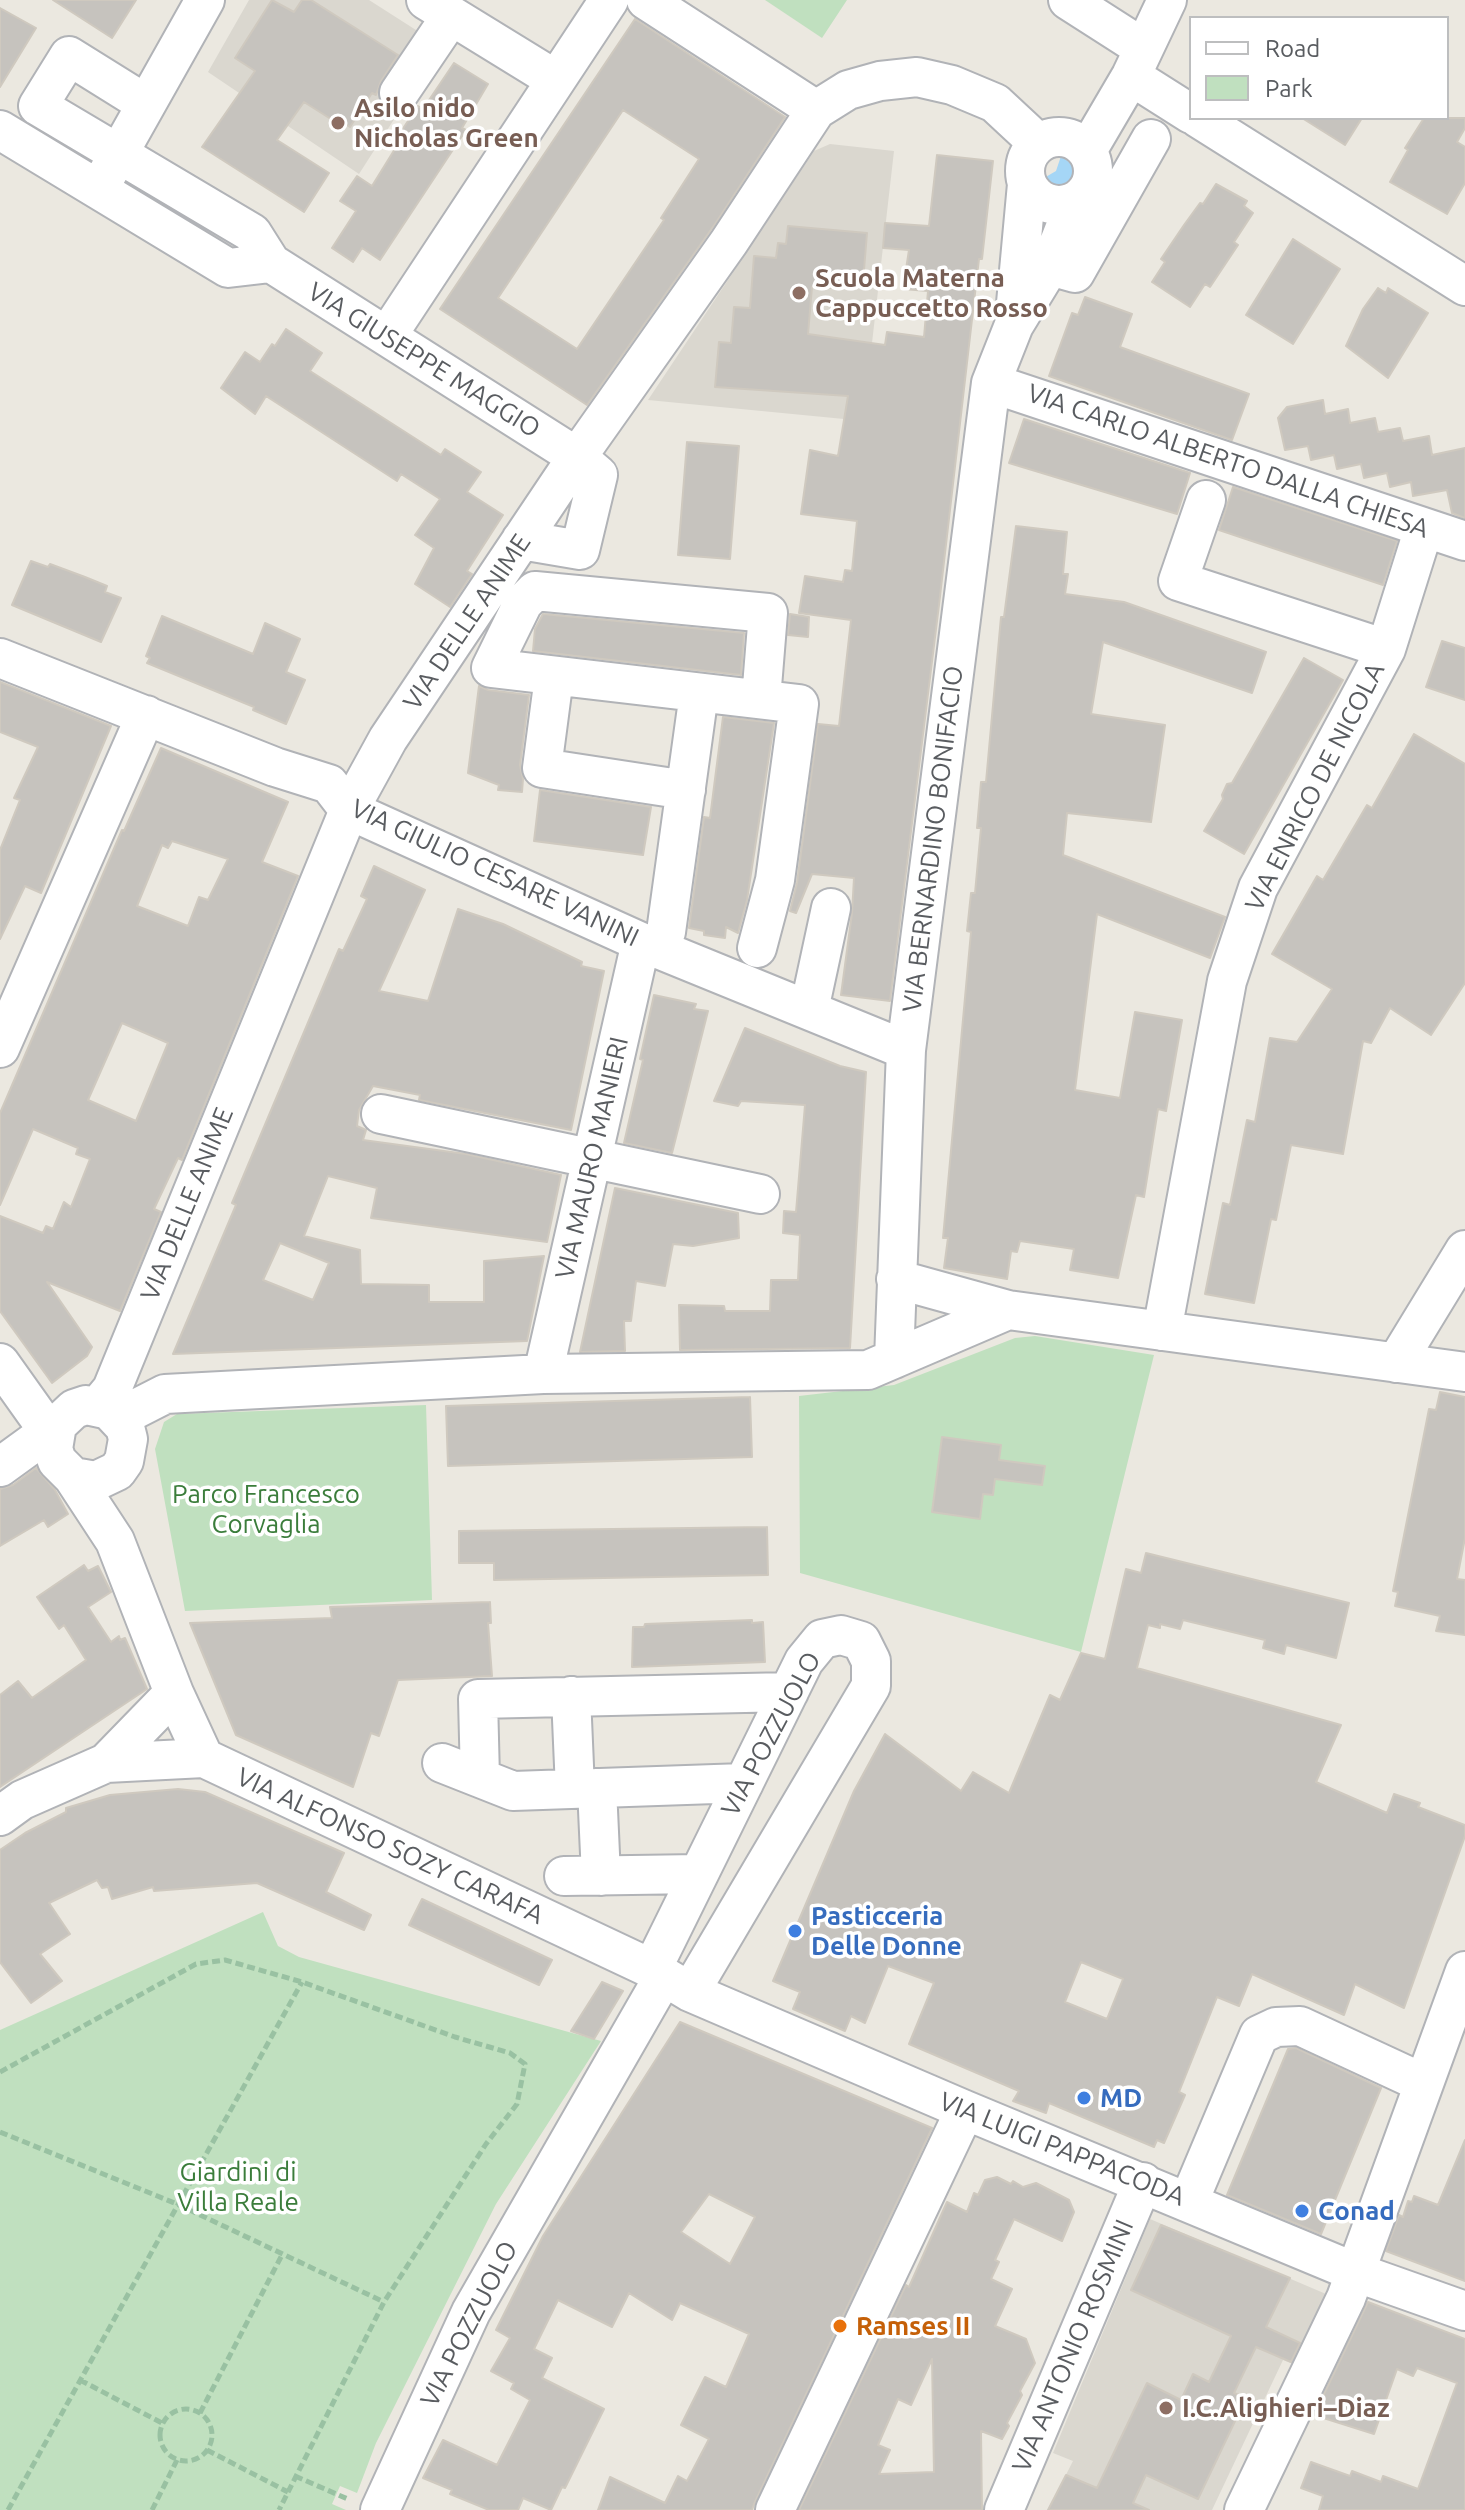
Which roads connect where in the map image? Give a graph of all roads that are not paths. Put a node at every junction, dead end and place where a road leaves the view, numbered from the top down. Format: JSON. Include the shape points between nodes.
{"nodes":[{"id":1,"x":205,"y":0,"type":"edge"},
{"id":2,"x":609,"y":0,"type":"edge"},
{"id":3,"x":646,"y":0,"type":"edge"},
{"id":4,"x":1068,"y":0,"type":"edge"},
{"id":5,"x":1167,"y":0,"type":"edge"},
{"id":6,"x":438,"y":8,"type":"edge"},
{"id":7,"x":1137,"y":62,"type":"junction"},
{"id":8,"x":556,"y":80,"type":"junction"},
{"id":9,"x":399,"y":93,"type":"dead end"},
{"id":10,"x":146,"y":104,"type":"junction"},
{"id":11,"x":816,"y":110,"type":"junction"},
{"id":12,"x":1189,"y":112,"type":"edge"},
{"id":13,"x":1201,"y":120,"type":"edge"},
{"id":14,"x":0,"y":130,"type":"edge"},
{"id":15,"x":1151,"y":139,"type":"dead end"},
{"id":16,"x":1038,"y":143,"type":"junction"},
{"id":17,"x":119,"y":153,"type":"junction"},
{"id":18,"x":1102,"y":169,"type":"junction"},
{"id":19,"x":1027,"y":184,"type":"junction"},
{"id":20,"x":99,"y":189,"type":"junction"},
{"id":21,"x":1075,"y":202,"type":"junction"},
{"id":22,"x":271,"y":263,"type":"junction"},
{"id":23,"x":1050,"y":266,"type":"junction"},
{"id":24,"x":1465,"y":286,"type":"edge"},
{"id":25,"x":1014,"y":325,"type":"junction"},
{"id":26,"x":387,"y":336,"type":"junction"},
{"id":27,"x":991,"y":383,"type":"junction"},
{"id":28,"x":577,"y":457,"type":"junction"},
{"id":29,"x":1206,"y":500,"type":"dead end"},
{"id":30,"x":1424,"y":528,"type":"junction"},
{"id":31,"x":521,"y":540,"type":"junction"},
{"id":32,"x":1465,"y":541,"type":"edge"},
{"id":33,"x":1386,"y":649,"type":"junction"},
{"id":34,"x":0,"y":658,"type":"edge"},
{"id":35,"x":554,"y":677,"type":"junction"},
{"id":36,"x":699,"y":693,"type":"junction"},
{"id":37,"x":761,"y":699,"type":"junction"},
{"id":38,"x":146,"y":715,"type":"junction"},
{"id":39,"x":388,"y":739,"type":"junction"},
{"id":40,"x":275,"y":767,"type":"junction"},
{"id":41,"x":686,"y":790,"type":"junction"},
{"id":42,"x":349,"y":810,"type":"junction"},
{"id":43,"x":831,"y":908,"type":"dead end"},
{"id":44,"x":650,"y":945,"type":"junction"},
{"id":45,"x":757,"y":948,"type":"dead end"},
{"id":46,"x":809,"y":1010,"type":"junction"},
{"id":47,"x":0,"y":1048,"type":"edge"},
{"id":48,"x":906,"y":1050,"type":"junction"},
{"id":49,"x":381,"y":1114,"type":"dead end"},
{"id":50,"x":592,"y":1159,"type":"junction"},
{"id":51,"x":760,"y":1194,"type":"dead end"},
{"id":52,"x":1465,"y":1250,"type":"edge"},
{"id":53,"x":896,"y":1279,"type":"junction"},
{"id":54,"x":1008,"y":1310,"type":"junction"},
{"id":55,"x":1162,"y":1331,"type":"junction"},
{"id":56,"x":129,"y":1347,"type":"junction"},
{"id":57,"x":894,"y":1359,"type":"junction"},
{"id":58,"x":0,"y":1363,"type":"edge"},
{"id":59,"x":1396,"y":1363,"type":"junction"},
{"id":60,"x":1465,"y":1372,"type":"edge"},
{"id":61,"x":543,"y":1374,"type":"junction"},
{"id":62,"x":165,"y":1394,"type":"junction"},
{"id":63,"x":108,"y":1412,"type":"junction"},
{"id":64,"x":55,"y":1431,"type":"junction"},
{"id":65,"x":0,"y":1467,"type":"edge"},
{"id":66,"x":117,"y":1471,"type":"junction"},
{"id":67,"x":73,"y":1477,"type":"junction"},
{"id":68,"x":115,"y":1541,"type":"junction"},
{"id":69,"x":789,"y":1692,"type":"junction"},
{"id":70,"x":174,"y":1693,"type":"junction"},
{"id":71,"x":571,"y":1696,"type":"junction"},
{"id":72,"x":204,"y":1758,"type":"junction"},
{"id":73,"x":106,"y":1763,"type":"junction"},
{"id":74,"x":442,"y":1763,"type":"dead end"},
{"id":75,"x":480,"y":1778,"type":"junction"},
{"id":76,"x":744,"y":1783,"type":"junction"},
{"id":77,"x":586,"y":1789,"type":"junction"},
{"id":78,"x":0,"y":1816,"type":"edge"},
{"id":79,"x":699,"y":1874,"type":"junction"},
{"id":80,"x":1465,"y":1971,"type":"edge"},
{"id":81,"x":669,"y":1979,"type":"junction"},
{"id":82,"x":1423,"y":2083,"type":"junction"},
{"id":83,"x":965,"y":2110,"type":"junction"},
{"id":84,"x":1143,"y":2182,"type":"junction"},
{"id":85,"x":1189,"y":2201,"type":"junction"},
{"id":86,"x":1355,"y":2272,"type":"junction"},
{"id":87,"x":1465,"y":2311,"type":"edge"},
{"id":88,"x":370,"y":2507,"type":"edge"},
{"id":89,"x":775,"y":2510,"type":"edge"},
{"id":90,"x":1004,"y":2510,"type":"edge"},
{"id":91,"x":1244,"y":2510,"type":"edge"}],
"edges":[{"from":1,"to":10,"type":"street"},
{"from":2,"to":8,"type":"street"},
{"from":3,"to":11,"type":"street"},
{"from":4,"to":7,"type":"street"},
{"from":5,"to":7,"type":"street","name":"VIA BERNARDINO BONIFACIO"},
{"from":6,"to":8,"type":"street"},
{"from":6,"to":9,"type":"street"},
{"from":7,"to":12,"type":"street"},
{"from":7,"to":18,"type":"street","name":"VIA BERNARDINO BONIFACIO"},
{"from":8,"to":26,"type":"street"},
{"from":10,"to":17,"type":"street"},
{"from":10,"to":17,"type":"street","name":"VIA GIUSEPPE MAGGIO","via":[[69,56],[38,106]]},
{"from":11,"to":16,"type":"street","name":"VIA DELLE ANIME","via":[[848,90],[917,77],[995,103]]},
{"from":11,"to":28,"type":"street","name":"VIA DELLE ANIME"},
{"from":13,"to":24,"type":"street"},
{"from":14,"to":20,"type":"street"},
{"from":15,"to":18,"type":"street"},
{"from":16,"to":18,"type":"street","via":[[1055,137],[1073,139]]},
{"from":16,"to":19,"type":"street","name":"VIA BERNARDINO BONIFACIO","via":[[1028,155]]},
{"from":17,"to":20,"type":"street"},
{"from":17,"to":22,"type":"street","name":"VIA GIUSEPPE MAGGIO","via":[[252,233]]},
{"from":18,"to":21,"type":"street","name":"VIA BERNARDINO BONIFACIO"},
{"from":18,"to":23,"type":"street","via":[[1075,273]]},
{"from":19,"to":21,"type":"street","via":[[1039,199],[1057,206]]},
{"from":19,"to":25,"type":"street","name":"VIA BERNARDINO BONIFACIO"},
{"from":20,"to":22,"type":"street","via":[[228,268]]},
{"from":21,"to":23,"type":"street","name":"VIA BERNARDINO BONIFACIO"},
{"from":22,"to":26,"type":"street","name":"VIA GIUSEPPE MAGGIO"},
{"from":23,"to":25,"type":"street","name":"VIA BERNARDINO BONIFACIO"},
{"from":25,"to":27,"type":"street","name":"VIA BERNARDINO BONIFACIO"},
{"from":26,"to":28,"type":"street","name":"VIA GIUSEPPE MAGGIO"},
{"from":27,"to":30,"type":"street","name":"VIA CARLO ALBERTO DALLA CHIESA"},
{"from":27,"to":48,"type":"street","name":"VIA BERNARDINO BONIFACIO"},
{"from":28,"to":31,"type":"street","name":"VIA DELLE ANIME"},
{"from":28,"to":31,"type":"street","via":[[598,475],[580,550]]},
{"from":29,"to":33,"type":"street","via":[[1178,581]]},
{"from":30,"to":32,"type":"street","name":"VIA CARLO ALBERTO DALLA CHIESA"},
{"from":30,"to":33,"type":"street","name":"VIA ENRICO DE NICOLA"},
{"from":31,"to":39,"type":"street","name":"VIA DELLE ANIME"},
{"from":33,"to":55,"type":"street","name":"VIA ENRICO DE NICOLA","via":[[1258,888],[1227,981]]},
{"from":34,"to":38,"type":"street","name":"VIA GIULIO CESARE VANINI"},
{"from":35,"to":36,"type":"street"},
{"from":35,"to":37,"type":"street","via":[[491,668],[523,603],[535,591],[768,613]]},
{"from":35,"to":41,"type":"street","via":[[542,768]]},
{"from":36,"to":37,"type":"street"},
{"from":36,"to":41,"type":"street","name":"VIA MAURO MANIERI"},
{"from":37,"to":45,"type":"street","via":[[799,704],[775,880]]},
{"from":38,"to":40,"type":"street","name":"VIA GIULIO CESARE VANINI"},
{"from":38,"to":47,"type":"street"},
{"from":39,"to":40,"type":"street","via":[[325,766]]},
{"from":39,"to":42,"type":"street","name":"VIA DELLE ANIME"},
{"from":40,"to":42,"type":"street","name":"VIA GIULIO CESARE VANINI","via":[[329,784]]},
{"from":41,"to":44,"type":"street","name":"VIA MAURO MANIERI","via":[[666,932]]},
{"from":42,"to":44,"type":"street","name":"VIA GIULIO CESARE VANINI"},
{"from":42,"to":56,"type":"street","name":"VIA DELLE ANIME"},
{"from":43,"to":46,"type":"street"},
{"from":44,"to":46,"type":"street","name":"VIA GIULIO CESARE VANINI"},
{"from":44,"to":50,"type":"street","name":"VIA MAURO MANIERI"},
{"from":46,"to":48,"type":"street","name":"VIA GIULIO CESARE VANINI"},
{"from":48,"to":53,"type":"street","name":"VIA BERNARDINO BONIFACIO"},
{"from":49,"to":50,"type":"street"},
{"from":50,"to":51,"type":"street"},
{"from":50,"to":61,"type":"street","name":"VIA MAURO MANIERI"},
{"from":52,"to":59,"type":"street"},
{"from":53,"to":54,"type":"street"},
{"from":53,"to":57,"type":"street","name":"VIA BERNARDINO BONIFACIO"},
{"from":54,"to":55,"type":"street"},
{"from":54,"to":57,"type":"street"},
{"from":55,"to":59,"type":"street"},
{"from":56,"to":62,"type":"street"},
{"from":56,"to":63,"type":"street","name":"VIA DELLE ANIME"},
{"from":57,"to":61,"type":"street","via":[[868,1370]]},
{"from":58,"to":64,"type":"street","via":[[42,1422]]},
{"from":59,"to":60,"type":"street"},
{"from":61,"to":62,"type":"street"},
{"from":62,"to":63,"type":"street"},
{"from":63,"to":64,"type":"street","via":[[74,1409]]},
{"from":63,"to":66,"type":"street","via":[[128,1439]]},
{"from":64,"to":65,"type":"street"},
{"from":64,"to":67,"type":"street","via":[[57,1461]]},
{"from":66,"to":67,"type":"street","via":[[96,1481]]},
{"from":66,"to":68,"type":"street"},
{"from":67,"to":68,"type":"street"},
{"from":68,"to":70,"type":"street"},
{"from":69,"to":71,"type":"street"},
{"from":69,"to":76,"type":"street","name":"VIA POZZUOLO"},
{"from":69,"to":81,"type":"street","name":"VIA POZZUOLO","via":[[822,1639],[841,1635],[861,1641],[871,1661],[871,1686]]},
{"from":70,"to":72,"type":"street"},
{"from":70,"to":73,"type":"street","name":"VIA ALFONSO SOZY CARAFA"},
{"from":71,"to":75,"type":"street","via":[[478,1699]]},
{"from":71,"to":77,"type":"street"},
{"from":72,"to":73,"type":"street","name":"VIA ALFONSO SOZY CARAFA"},
{"from":72,"to":81,"type":"street","name":"VIA ALFONSO SOZY CARAFA"},
{"from":73,"to":78,"type":"street","name":"VIA ALFONSO SOZY CARAFA","via":[[22,1800]]},
{"from":74,"to":75,"type":"street"},
{"from":75,"to":77,"type":"street","via":[[513,1791]]},
{"from":76,"to":77,"type":"street"},
{"from":76,"to":79,"type":"street","name":"VIA POZZUOLO"},
{"from":77,"to":79,"type":"street","via":[[583,1876]]},
{"from":79,"to":81,"type":"street","name":"VIA POZZUOLO"},
{"from":80,"to":82,"type":"street"},
{"from":81,"to":83,"type":"street","name":"VIA LUIGI PAPPACODA"},
{"from":81,"to":88,"type":"street","name":"VIA POZZUOLO","via":[[471,2312]]},
{"from":82,"to":85,"type":"street","via":[[1300,2026],[1276,2027],[1259,2035]]},
{"from":82,"to":86,"type":"street"},
{"from":83,"to":84,"type":"street","name":"VIA LUIGI PAPPACODA"},
{"from":83,"to":89,"type":"street"},
{"from":84,"to":85,"type":"street","name":"VIA LUIGI PAPPACODA"},
{"from":84,"to":90,"type":"street","name":"VIA ANTONIO ROSMINI"},
{"from":85,"to":86,"type":"street","name":"VIA LUIGI PAPPACODA"},
{"from":86,"to":87,"type":"street","name":"VIA LUIGI PAPPACODA"},
{"from":86,"to":91,"type":"street"}]}
